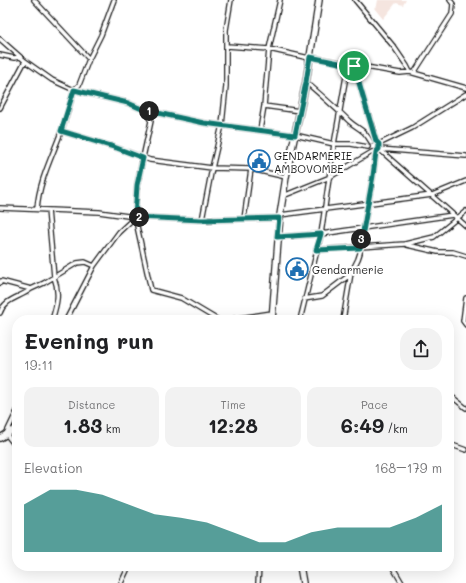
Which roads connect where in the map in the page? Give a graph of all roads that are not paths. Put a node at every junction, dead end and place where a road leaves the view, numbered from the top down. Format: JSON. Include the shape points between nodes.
{"nodes":[{"id":1,"x":34,"y":0,"type":"edge"},
{"id":2,"x":114,"y":0,"type":"edge"},
{"id":3,"x":231,"y":0,"type":"edge"},
{"id":4,"x":280,"y":0,"type":"edge"},
{"id":5,"x":319,"y":0,"type":"edge"},
{"id":6,"x":355,"y":0,"type":"edge"},
{"id":7,"x":450,"y":0,"type":"edge"},
{"id":8,"x":0,"y":39,"type":"edge"},
{"id":9,"x":227,"y":46,"type":"junction"},
{"id":10,"x":269,"y":49,"type":"junction"},
{"id":11,"x":0,"y":55,"type":"edge"},
{"id":12,"x":20,"y":56,"type":"junction"},
{"id":13,"x":310,"y":58,"type":"junction"},
{"id":14,"x":89,"y":59,"type":"junction"},
{"id":15,"x":25,"y":61,"type":"junction"},
{"id":16,"x":348,"y":65,"type":"junction"},
{"id":17,"x":354,"y":66,"type":"junction"},
{"id":18,"x":412,"y":73,"type":"junction"},
{"id":19,"x":306,"y":82,"type":"junction"},
{"id":20,"x":466,"y":88,"type":"edge"},
{"id":21,"x":74,"y":90,"type":"junction"},
{"id":22,"x":466,"y":94,"type":"edge"},
{"id":23,"x":264,"y":106,"type":"junction"},
{"id":24,"x":0,"y":108,"type":"edge"},
{"id":25,"x":144,"y":110,"type":"junction"},
{"id":26,"x":300,"y":111,"type":"junction"},
{"id":27,"x":340,"y":111,"type":"junction"},
{"id":28,"x":222,"y":125,"type":"junction"},
{"id":29,"x":260,"y":130,"type":"junction"},
{"id":30,"x":61,"y":131,"type":"junction"},
{"id":31,"x":295,"y":135,"type":"junction"},
{"id":32,"x":376,"y":141,"type":"junction"},
{"id":33,"x":371,"y":142,"type":"junction"},
{"id":34,"x":334,"y":144,"type":"junction"},
{"id":35,"x":368,"y":147,"type":"junction"},
{"id":36,"x":379,"y":147,"type":"junction"},
{"id":37,"x":374,"y":152,"type":"junction"},
{"id":38,"x":466,"y":156,"type":"edge"},
{"id":39,"x":143,"y":158,"type":"junction"},
{"id":40,"x":212,"y":168,"type":"junction"},
{"id":41,"x":251,"y":169,"type":"junction"},
{"id":42,"x":286,"y":177,"type":"junction"},
{"id":43,"x":330,"y":177,"type":"junction"},
{"id":44,"x":466,"y":181,"type":"edge"},
{"id":45,"x":432,"y":195,"type":"junction"},
{"id":46,"x":283,"y":196,"type":"junction"},
{"id":47,"x":368,"y":204,"type":"junction"},
{"id":48,"x":0,"y":208,"type":"edge"},
{"id":49,"x":324,"y":208,"type":"junction"},
{"id":50,"x":37,"y":209,"type":"junction"},
{"id":51,"x":48,"y":210,"type":"junction"},
{"id":52,"x":466,"y":211,"type":"edge"},
{"id":53,"x":453,"y":215,"type":"junction"},
{"id":54,"x":280,"y":216,"type":"junction"},
{"id":55,"x":135,"y":217,"type":"junction"},
{"id":56,"x":457,"y":218,"type":"junction"},
{"id":57,"x":244,"y":219,"type":"junction"},
{"id":58,"x":202,"y":220,"type":"junction"},
{"id":59,"x":466,"y":226,"type":"edge"},
{"id":60,"x":364,"y":227,"type":"junction"},
{"id":61,"x":321,"y":234,"type":"junction"},
{"id":62,"x":277,"y":237,"type":"junction"},
{"id":63,"x":406,"y":244,"type":"junction"},
{"id":64,"x":360,"y":248,"type":"junction"},
{"id":65,"x":316,"y":250,"type":"junction"},
{"id":66,"x":466,"y":256,"type":"edge"},
{"id":67,"x":94,"y":266,"type":"junction"},
{"id":68,"x":351,"y":273,"type":"junction"},
{"id":69,"x":54,"y":277,"type":"junction"},
{"id":70,"x":0,"y":283,"type":"edge"},
{"id":71,"x":31,"y":289,"type":"junction"},
{"id":72,"x":466,"y":298,"type":"edge"},
{"id":73,"x":304,"y":299,"type":"junction"},
{"id":74,"x":0,"y":313,"type":"edge"},
{"id":75,"x":53,"y":315,"type":"edge"},
{"id":76,"x":69,"y":315,"type":"edge"},
{"id":77,"x":210,"y":315,"type":"edge"},
{"id":78,"x":272,"y":315,"type":"edge"},
{"id":79,"x":301,"y":315,"type":"edge"},
{"id":80,"x":344,"y":315,"type":"edge"},
{"id":81,"x":466,"y":325,"type":"edge"},
{"id":82,"x":454,"y":398,"type":"edge"},
{"id":83,"x":466,"y":408,"type":"edge"},
{"id":84,"x":12,"y":421,"type":"edge"},
{"id":85,"x":12,"y":431,"type":"edge"},
{"id":86,"x":6,"y":434,"type":"junction"},
{"id":87,"x":0,"y":438,"type":"edge"},
{"id":88,"x":12,"y":442,"type":"edge"},
{"id":89,"x":454,"y":446,"type":"edge"},
{"id":90,"x":466,"y":450,"type":"edge"},
{"id":91,"x":127,"y":571,"type":"edge"},
{"id":92,"x":259,"y":571,"type":"edge"},
{"id":93,"x":301,"y":571,"type":"edge"},
{"id":94,"x":395,"y":571,"type":"edge"},
{"id":95,"x":121,"y":583,"type":"edge"},
{"id":96,"x":258,"y":583,"type":"edge"},
{"id":97,"x":303,"y":583,"type":"edge"},
{"id":98,"x":402,"y":583,"type":"edge"}],
"edges":[{"from":1,"to":14,"type":"street"},
{"from":2,"to":14,"type":"street"},
{"from":3,"to":9,"type":"street","via":[[226,30]]},
{"from":4,"to":10,"type":"street"},
{"from":5,"to":13,"type":"main road"},
{"from":6,"to":18,"type":"street"},
{"from":7,"to":18,"type":"street","via":[[453,4],[452,14]]},
{"from":8,"to":12,"type":"street"},
{"from":9,"to":10,"type":"street"},
{"from":9,"to":28,"type":"street"},
{"from":10,"to":13,"type":"street"},
{"from":10,"to":23,"type":"street"},
{"from":11,"to":12,"type":"street","via":[[14,58]]},
{"from":12,"to":15,"type":"street"},
{"from":13,"to":16,"type":"street"},
{"from":13,"to":19,"type":"main road"},
{"from":14,"to":21,"type":"street","via":[[79,85]]},
{"from":15,"to":21,"type":"street","via":[[52,80]]},
{"from":15,"to":24,"type":"street"},
{"from":16,"to":17,"type":"street"},
{"from":16,"to":27,"type":"street"},
{"from":17,"to":18,"type":"street","via":[[403,74]]},
{"from":17,"to":32,"type":"street"},
{"from":18,"to":20,"type":"street"},
{"from":19,"to":26,"type":"main road"},
{"from":19,"to":27,"type":"street"},
{"from":21,"to":25,"type":"street","via":[[128,103]]},
{"from":21,"to":30,"type":"street"},
{"from":22,"to":36,"type":"street"},
{"from":23,"to":26,"type":"street"},
{"from":23,"to":29,"type":"street"},
{"from":25,"to":28,"type":"street"},
{"from":25,"to":39,"type":"street","via":[[151,121]]},
{"from":26,"to":31,"type":"main road"},
{"from":27,"to":33,"type":"street","via":[[365,132]]},
{"from":27,"to":34,"type":"street"},
{"from":28,"to":29,"type":"street"},
{"from":28,"to":40,"type":"street"},
{"from":29,"to":31,"type":"street"},
{"from":30,"to":39,"type":"street"},
{"from":30,"to":50,"type":"street","via":[[42,181]]},
{"from":31,"to":34,"type":"street"},
{"from":31,"to":42,"type":"main road"},
{"from":32,"to":33,"type":"street"},
{"from":32,"to":36,"type":"street"},
{"from":33,"to":35,"type":"street"},
{"from":34,"to":35,"type":"street"},
{"from":34,"to":43,"type":"street"},
{"from":35,"to":37,"type":"street"},
{"from":36,"to":37,"type":"street"},
{"from":36,"to":38,"type":"street"},
{"from":36,"to":45,"type":"street"},
{"from":37,"to":43,"type":"street"},
{"from":37,"to":47,"type":"street"},
{"from":39,"to":40,"type":"street"},
{"from":39,"to":55,"type":"street","via":[[137,185]]},
{"from":40,"to":41,"type":"street"},
{"from":40,"to":58,"type":"street"},
{"from":41,"to":42,"type":"street"},
{"from":41,"to":57,"type":"street"},
{"from":42,"to":46,"type":"main road"},
{"from":43,"to":46,"type":"street"},
{"from":43,"to":49,"type":"street"},
{"from":44,"to":45,"type":"street"},
{"from":45,"to":47,"type":"street"},
{"from":45,"to":53,"type":"street"},
{"from":46,"to":54,"type":"main road"},
{"from":47,"to":49,"type":"street"},
{"from":47,"to":60,"type":"street"},
{"from":48,"to":50,"type":"street"},
{"from":49,"to":54,"type":"street"},
{"from":49,"to":61,"type":"street"},
{"from":50,"to":51,"type":"street"},
{"from":51,"to":55,"type":"street","via":[[99,212]]},
{"from":51,"to":69,"type":"street"},
{"from":52,"to":56,"type":"street"},
{"from":53,"to":56,"type":"street"},
{"from":53,"to":60,"type":"street"},
{"from":54,"to":57,"type":"street"},
{"from":54,"to":62,"type":"main road"},
{"from":55,"to":58,"type":"street"},
{"from":55,"to":67,"type":"street","via":[[119,232]]},
{"from":55,"to":77,"type":"street","via":[[151,290],[181,298]]},
{"from":56,"to":59,"type":"street"},
{"from":56,"to":63,"type":"street","via":[[434,237]]},
{"from":57,"to":58,"type":"street"},
{"from":60,"to":61,"type":"street"},
{"from":60,"to":64,"type":"street"},
{"from":61,"to":62,"type":"street"},
{"from":61,"to":65,"type":"street"},
{"from":62,"to":78,"type":"main road"},
{"from":63,"to":64,"type":"street"},
{"from":63,"to":66,"type":"street"},
{"from":64,"to":65,"type":"street"},
{"from":64,"to":68,"type":"street"},
{"from":65,"to":73,"type":"street"},
{"from":67,"to":69,"type":"street","via":[[85,262],[77,263]]},
{"from":67,"to":76,"type":"street"},
{"from":68,"to":73,"type":"street","via":[[322,296]]},
{"from":68,"to":80,"type":"street"},
{"from":69,"to":71,"type":"street"},
{"from":69,"to":75,"type":"street","via":[[58,287]]},
{"from":70,"to":71,"type":"street","via":[[1,281]]},
{"from":71,"to":74,"type":"street","via":[[6,302]]},
{"from":72,"to":81,"type":"street","via":[[463,321]]},
{"from":73,"to":79,"type":"street"},
{"from":82,"to":83,"type":"street"},
{"from":84,"to":86,"type":"street"},
{"from":85,"to":86,"type":"main road"},
{"from":86,"to":87,"type":"main road"},
{"from":86,"to":88,"type":"street"},
{"from":89,"to":90,"type":"street"},
{"from":91,"to":95,"type":"street"},
{"from":92,"to":96,"type":"street"},
{"from":93,"to":97,"type":"main road"},
{"from":94,"to":98,"type":"street"}]}
